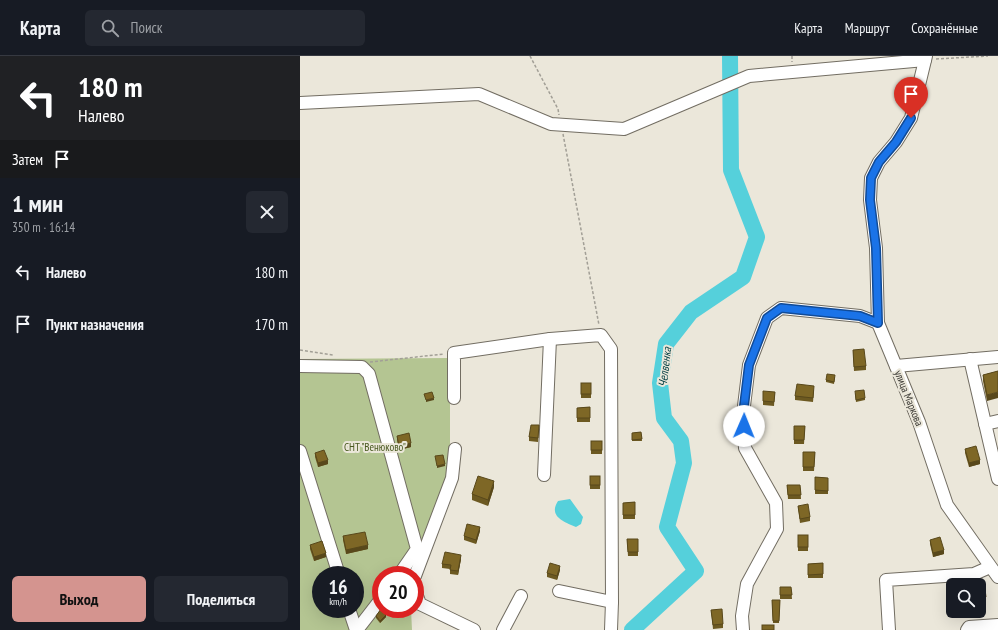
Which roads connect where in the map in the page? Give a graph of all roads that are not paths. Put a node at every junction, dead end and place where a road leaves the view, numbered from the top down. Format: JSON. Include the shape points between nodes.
{"nodes":[{"id":1,"x":925,"y":58,"type":"edge"},
{"id":2,"x":300,"y":103,"type":"edge"},
{"id":3,"x":878,"y":323,"type":"junction"},
{"id":4,"x":550,"y":339,"type":"junction"},
{"id":5,"x":998,"y":357,"type":"edge"},
{"id":6,"x":970,"y":359,"type":"junction"},
{"id":7,"x":300,"y":366,"type":"edge"},
{"id":8,"x":896,"y":366,"type":"junction"},
{"id":9,"x":454,"y":398,"type":"dead end"},
{"id":10,"x":998,"y":421,"type":"edge"},
{"id":11,"x":985,"y":424,"type":"junction"},
{"id":12,"x":455,"y":449,"type":"dead end"},
{"id":13,"x":300,"y":451,"type":"edge"},
{"id":14,"x":544,"y":475,"type":"dead end"},
{"id":15,"x":998,"y":479,"type":"edge"},
{"id":16,"x":336,"y":566,"type":"edge"},
{"id":17,"x":405,"y":566,"type":"edge"},
{"id":18,"x":419,"y":566,"type":"edge"},
{"id":19,"x":990,"y":567,"type":"junction"},
{"id":20,"x":998,"y":577,"type":"edge"},
{"id":21,"x":559,"y":591,"type":"dead end"},
{"id":22,"x":520,"y":596,"type":"dead end"},
{"id":23,"x":612,"y":602,"type":"junction"},
{"id":24,"x":424,"y":606,"type":"edge"},
{"id":25,"x":372,"y":610,"type":"edge"},
{"id":26,"x":352,"y":618,"type":"edge"},
{"id":27,"x":998,"y":625,"type":"edge"},
{"id":28,"x":356,"y":630,"type":"edge"},
{"id":29,"x":474,"y":630,"type":"edge"},
{"id":30,"x":503,"y":630,"type":"edge"},
{"id":31,"x":611,"y":630,"type":"edge"},
{"id":32,"x":743,"y":630,"type":"edge"},
{"id":33,"x":889,"y":630,"type":"edge"},
{"id":34,"x":967,"y":630,"type":"edge"}],
"edges":[{"from":1,"to":2,"type":"street","via":[[749,76],[624,129],[551,124],[479,94]]},
{"from":1,"to":3,"type":"street","via":[[911,118],[879,162],[871,178],[870,200],[876,248]]},
{"from":3,"to":8,"type":"street"},
{"from":3,"to":32,"type":"street","via":[[860,316],[781,308],[767,318],[749,365],[743,414],[745,448],[776,503],[777,529],[747,584],[742,616]]},
{"from":4,"to":9,"type":"street","via":[[454,353]]},
{"from":4,"to":14,"type":"street"},
{"from":4,"to":23,"type":"street","via":[[601,335],[611,349]]},
{"from":5,"to":6,"type":"street","name":"улица Маркова"},
{"from":6,"to":8,"type":"street","name":"улица Маркова"},
{"from":6,"to":11,"type":"street"},
{"from":7,"to":17,"type":"street","via":[[362,367],[369,374],[417,550]]},
{"from":8,"to":19,"type":"street","name":"улица Маркова","via":[[919,422],[947,506]]},
{"from":10,"to":11,"type":"street"},
{"from":11,"to":15,"type":"street"},
{"from":12,"to":18,"type":"street","via":[[452,478]]},
{"from":13,"to":16,"type":"street"},
{"from":19,"to":20,"type":"street","name":"улица Маркова"},
{"from":19,"to":33,"type":"street","via":[[974,574],[886,580]]},
{"from":21,"to":23,"type":"street"},
{"from":22,"to":30,"type":"street"},
{"from":23,"to":31,"type":"street"},
{"from":24,"to":29,"type":"street"},
{"from":25,"to":28,"type":"street"},
{"from":26,"to":28,"type":"street"},
{"from":27,"to":34,"type":"street","via":[[968,627]]}]}
